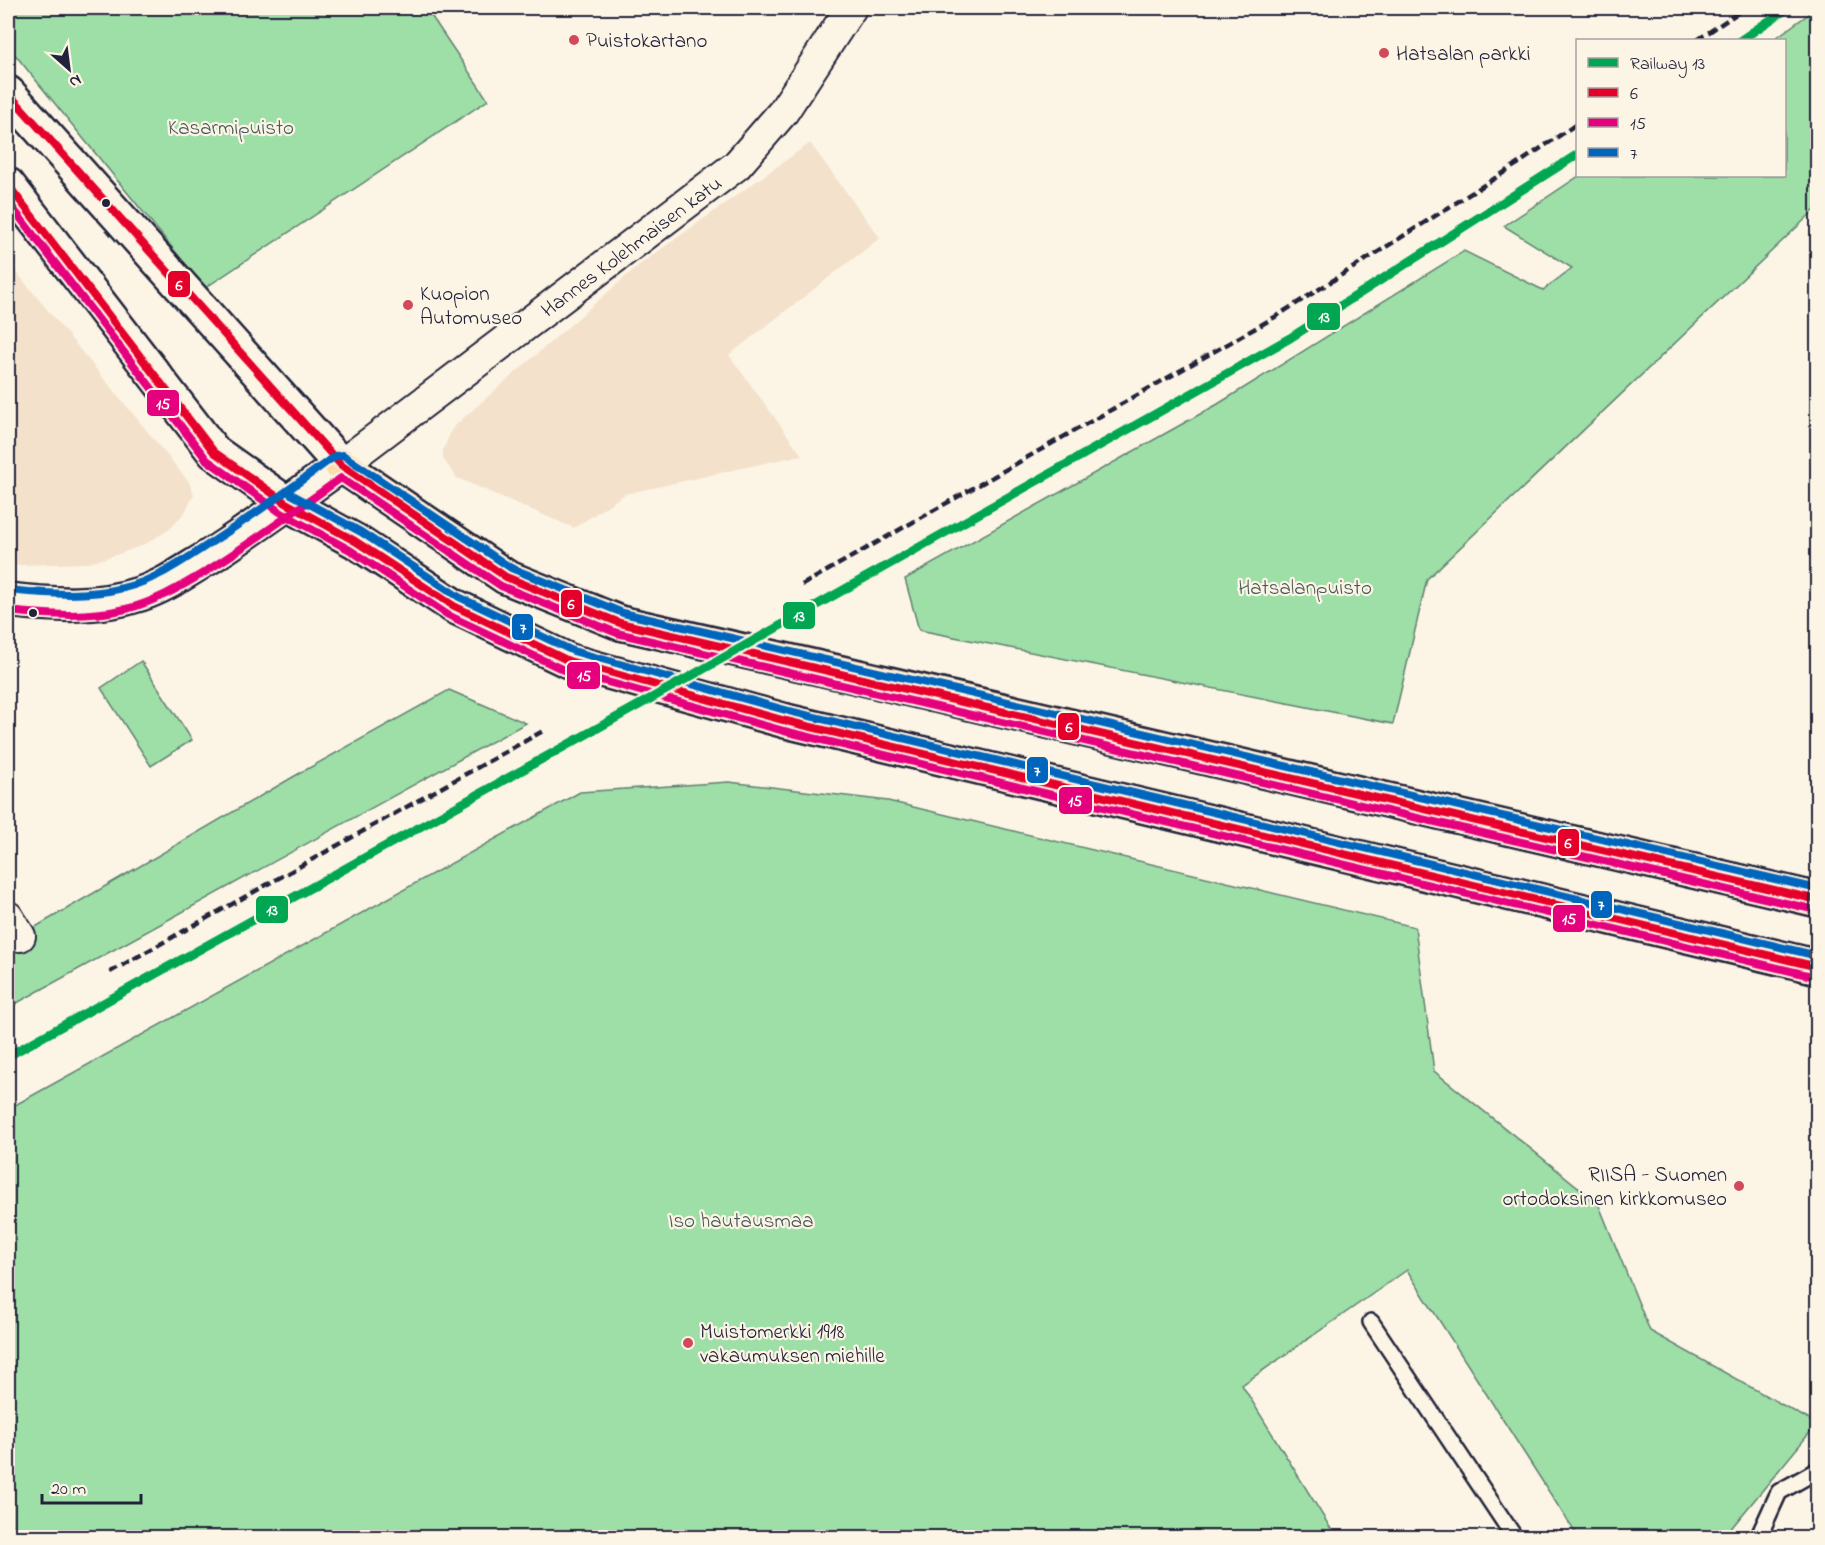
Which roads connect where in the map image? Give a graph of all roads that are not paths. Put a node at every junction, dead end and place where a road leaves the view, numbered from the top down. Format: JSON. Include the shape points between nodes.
{"nodes":[{"id":1,"x":851,"y":8,"type":"edge"},
{"id":2,"x":8,"y":93,"type":"edge"},
{"id":3,"x":8,"y":185,"type":"edge"},
{"id":4,"x":341,"y":465,"type":"junction"},
{"id":5,"x":286,"y":503,"type":"junction"},
{"id":6,"x":8,"y":600,"type":"edge"},
{"id":7,"x":1818,"y":900,"type":"edge"},
{"id":8,"x":1818,"y":967,"type":"edge"},
{"id":9,"x":1371,"y":1322,"type":"dead end"},
{"id":10,"x":1818,"y":1470,"type":"edge"},
{"id":11,"x":1515,"y":1538,"type":"edge"},
{"id":12,"x":1758,"y":1538,"type":"edge"}],
"edges":[{"from":1,"to":4,"type":"street","name":"Hannes Kolehmaisen katu","via":[[783,112],[737,165]]},
{"from":2,"to":4,"type":"main road"},
{"from":3,"to":5,"type":"main road","via":[[214,452]]},
{"from":4,"to":5,"type":"main road"},
{"from":4,"to":7,"type":"main road","bridge":true,"via":[[506,577],[620,623]]},
{"from":5,"to":6,"type":"main road","via":[[176,577],[140,594],[65,605]]},
{"from":5,"to":8,"type":"main road","bridge":true,"via":[[355,541],[454,606],[570,662],[786,721]]},
{"from":9,"to":11,"type":"lane"},
{"from":10,"to":12,"type":"lane","via":[[1779,1492]]}]}
